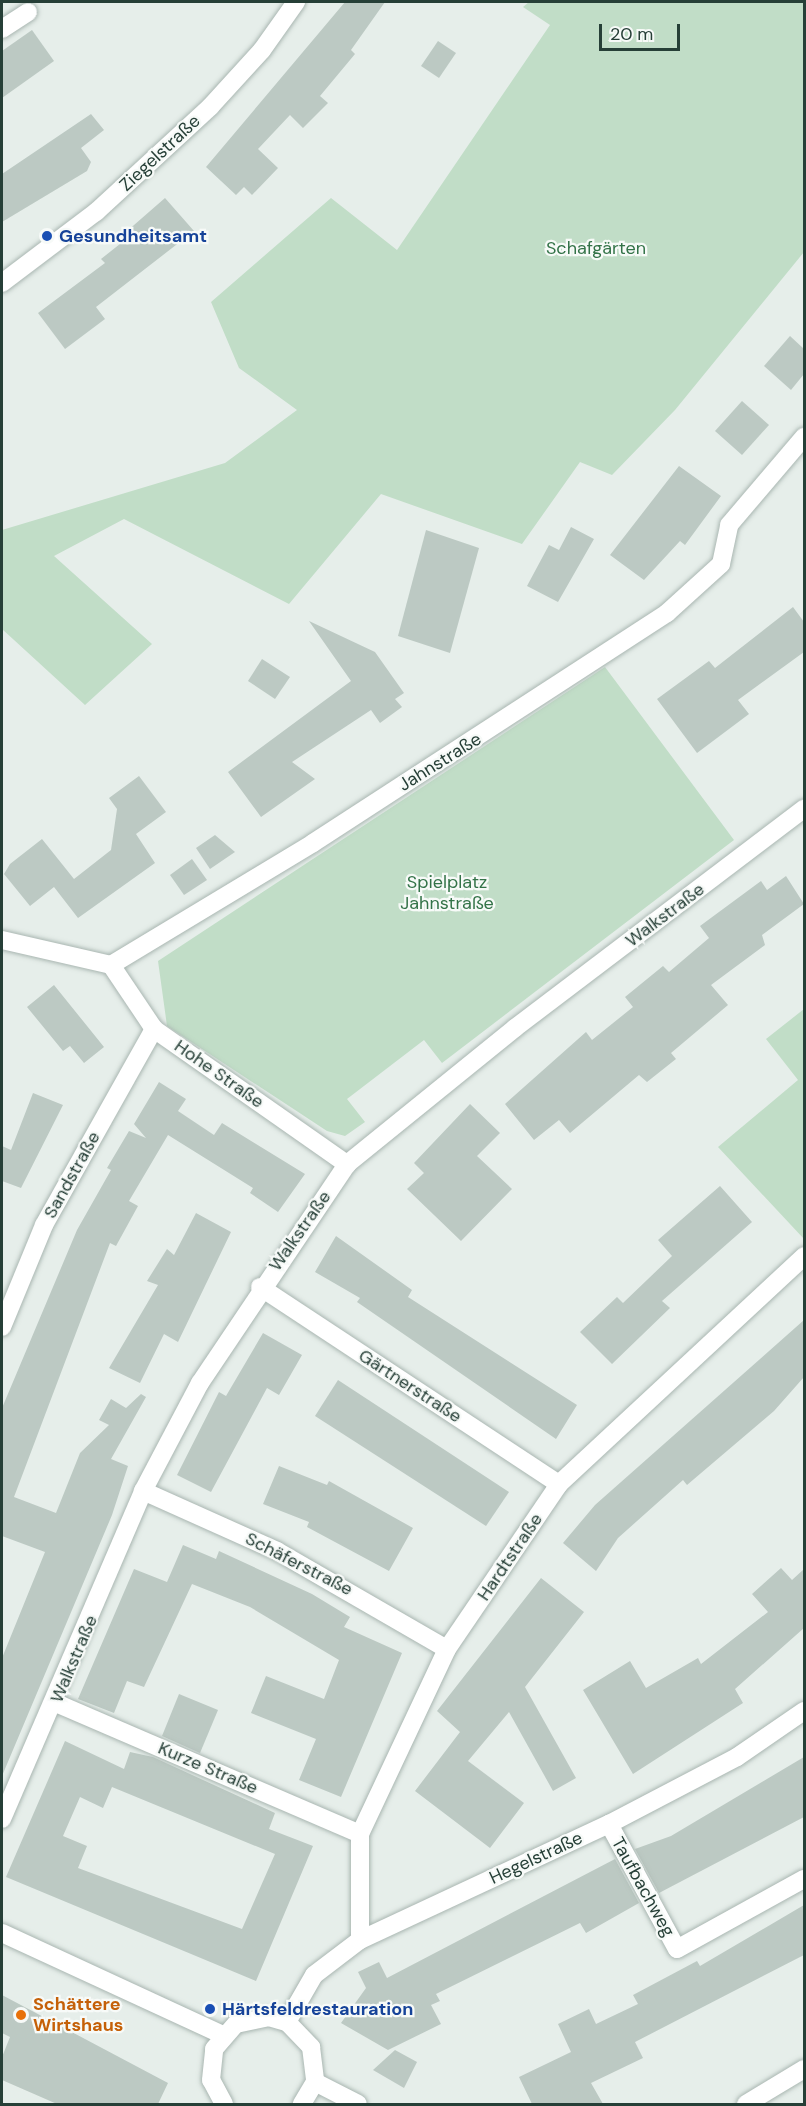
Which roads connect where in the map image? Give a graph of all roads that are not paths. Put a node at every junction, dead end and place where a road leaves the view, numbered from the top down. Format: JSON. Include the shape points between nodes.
{"nodes":[{"id":1,"x":296,"y":2,"type":"edge"},
{"id":2,"x":28,"y":12,"type":"dead end"},
{"id":3,"x":2,"y":29,"type":"edge"},
{"id":4,"x":2,"y":284,"type":"edge"},
{"id":5,"x":804,"y":437,"type":"edge"},
{"id":6,"x":804,"y":809,"type":"edge"},
{"id":7,"x":2,"y":940,"type":"edge"},
{"id":8,"x":111,"y":965,"type":"junction"},
{"id":9,"x":154,"y":1029,"type":"junction"},
{"id":10,"x":347,"y":1164,"type":"junction"},
{"id":11,"x":804,"y":1256,"type":"edge"},
{"id":12,"x":260,"y":1287,"type":"junction"},
{"id":13,"x":2,"y":1327,"type":"edge"},
{"id":14,"x":560,"y":1484,"type":"junction"},
{"id":15,"x":143,"y":1491,"type":"junction"},
{"id":16,"x":447,"y":1649,"type":"junction"},
{"id":17,"x":56,"y":1703,"type":"junction"},
{"id":18,"x":804,"y":1711,"type":"edge"},
{"id":19,"x":2,"y":1819,"type":"edge"},
{"id":20,"x":609,"y":1824,"type":"junction"},
{"id":21,"x":360,"y":1834,"type":"junction"},
{"id":22,"x":804,"y":1879,"type":"edge"},
{"id":23,"x":2,"y":1933,"type":"edge"},
{"id":24,"x":360,"y":1940,"type":"junction"},
{"id":25,"x":286,"y":2022,"type":"junction"},
{"id":26,"x":223,"y":2035,"type":"junction"},
{"id":27,"x":804,"y":2069,"type":"edge"},
{"id":28,"x":315,"y":2082,"type":"junction"},
{"id":29,"x":224,"y":2104,"type":"edge"},
{"id":30,"x":302,"y":2104,"type":"edge"},
{"id":31,"x":358,"y":2104,"type":"edge"},
{"id":32,"x":746,"y":2104,"type":"edge"}],
"edges":[{"from":1,"to":4,"type":"street","name":"Ziegelstraße","via":[[262,50],[210,107],[96,212]]},
{"from":2,"to":3,"type":"street"},
{"from":5,"to":8,"type":"street","name":"Jahnstraße","via":[[729,525],[721,564],[667,613],[313,843]]},
{"from":6,"to":10,"type":"street","name":"Walkstraße","via":[[515,1028]]},
{"from":7,"to":8,"type":"street"},
{"from":8,"to":9,"type":"street","name":"Hohe Straße"},
{"from":9,"to":10,"type":"street","name":"Hohe Straße"},
{"from":9,"to":13,"type":"street","name":"Sandstraße","via":[[44,1225]]},
{"from":10,"to":12,"type":"street","name":"Walkstraße"},
{"from":11,"to":14,"type":"street","name":"Hardtstraße"},
{"from":12,"to":14,"type":"street","name":"Gärtnerstraße"},
{"from":12,"to":15,"type":"street","name":"Walkstraße"},
{"from":14,"to":16,"type":"street","name":"Hardtstraße"},
{"from":15,"to":16,"type":"street","name":"Schäferstraße","via":[[287,1556]]},
{"from":15,"to":17,"type":"street","name":"Walkstraße"},
{"from":16,"to":21,"type":"street","name":"Hardtstraße"},
{"from":17,"to":19,"type":"street","name":"Walkstraße"},
{"from":17,"to":21,"type":"street","name":"Kurze Straße"},
{"from":18,"to":20,"type":"street","name":"Hegelstraße","via":[[737,1757]]},
{"from":20,"to":22,"type":"street","name":"Taufbachweg","via":[[677,1949]]},
{"from":20,"to":24,"type":"street","name":"Hegelstraße"},
{"from":21,"to":24,"type":"street","name":"Hardtstraße"},
{"from":23,"to":26,"type":"street"},
{"from":24,"to":25,"type":"street","name":"Hegelstraße","via":[[314,1975]]},
{"from":25,"to":26,"type":"street","via":[[252,2018]]},
{"from":25,"to":28,"type":"street","via":[[311,2047]]},
{"from":26,"to":29,"type":"street","via":[[210,2064],[211,2080]]},
{"from":27,"to":32,"type":"street"},
{"from":28,"to":30,"type":"street"},
{"from":28,"to":31,"type":"street"}]}
